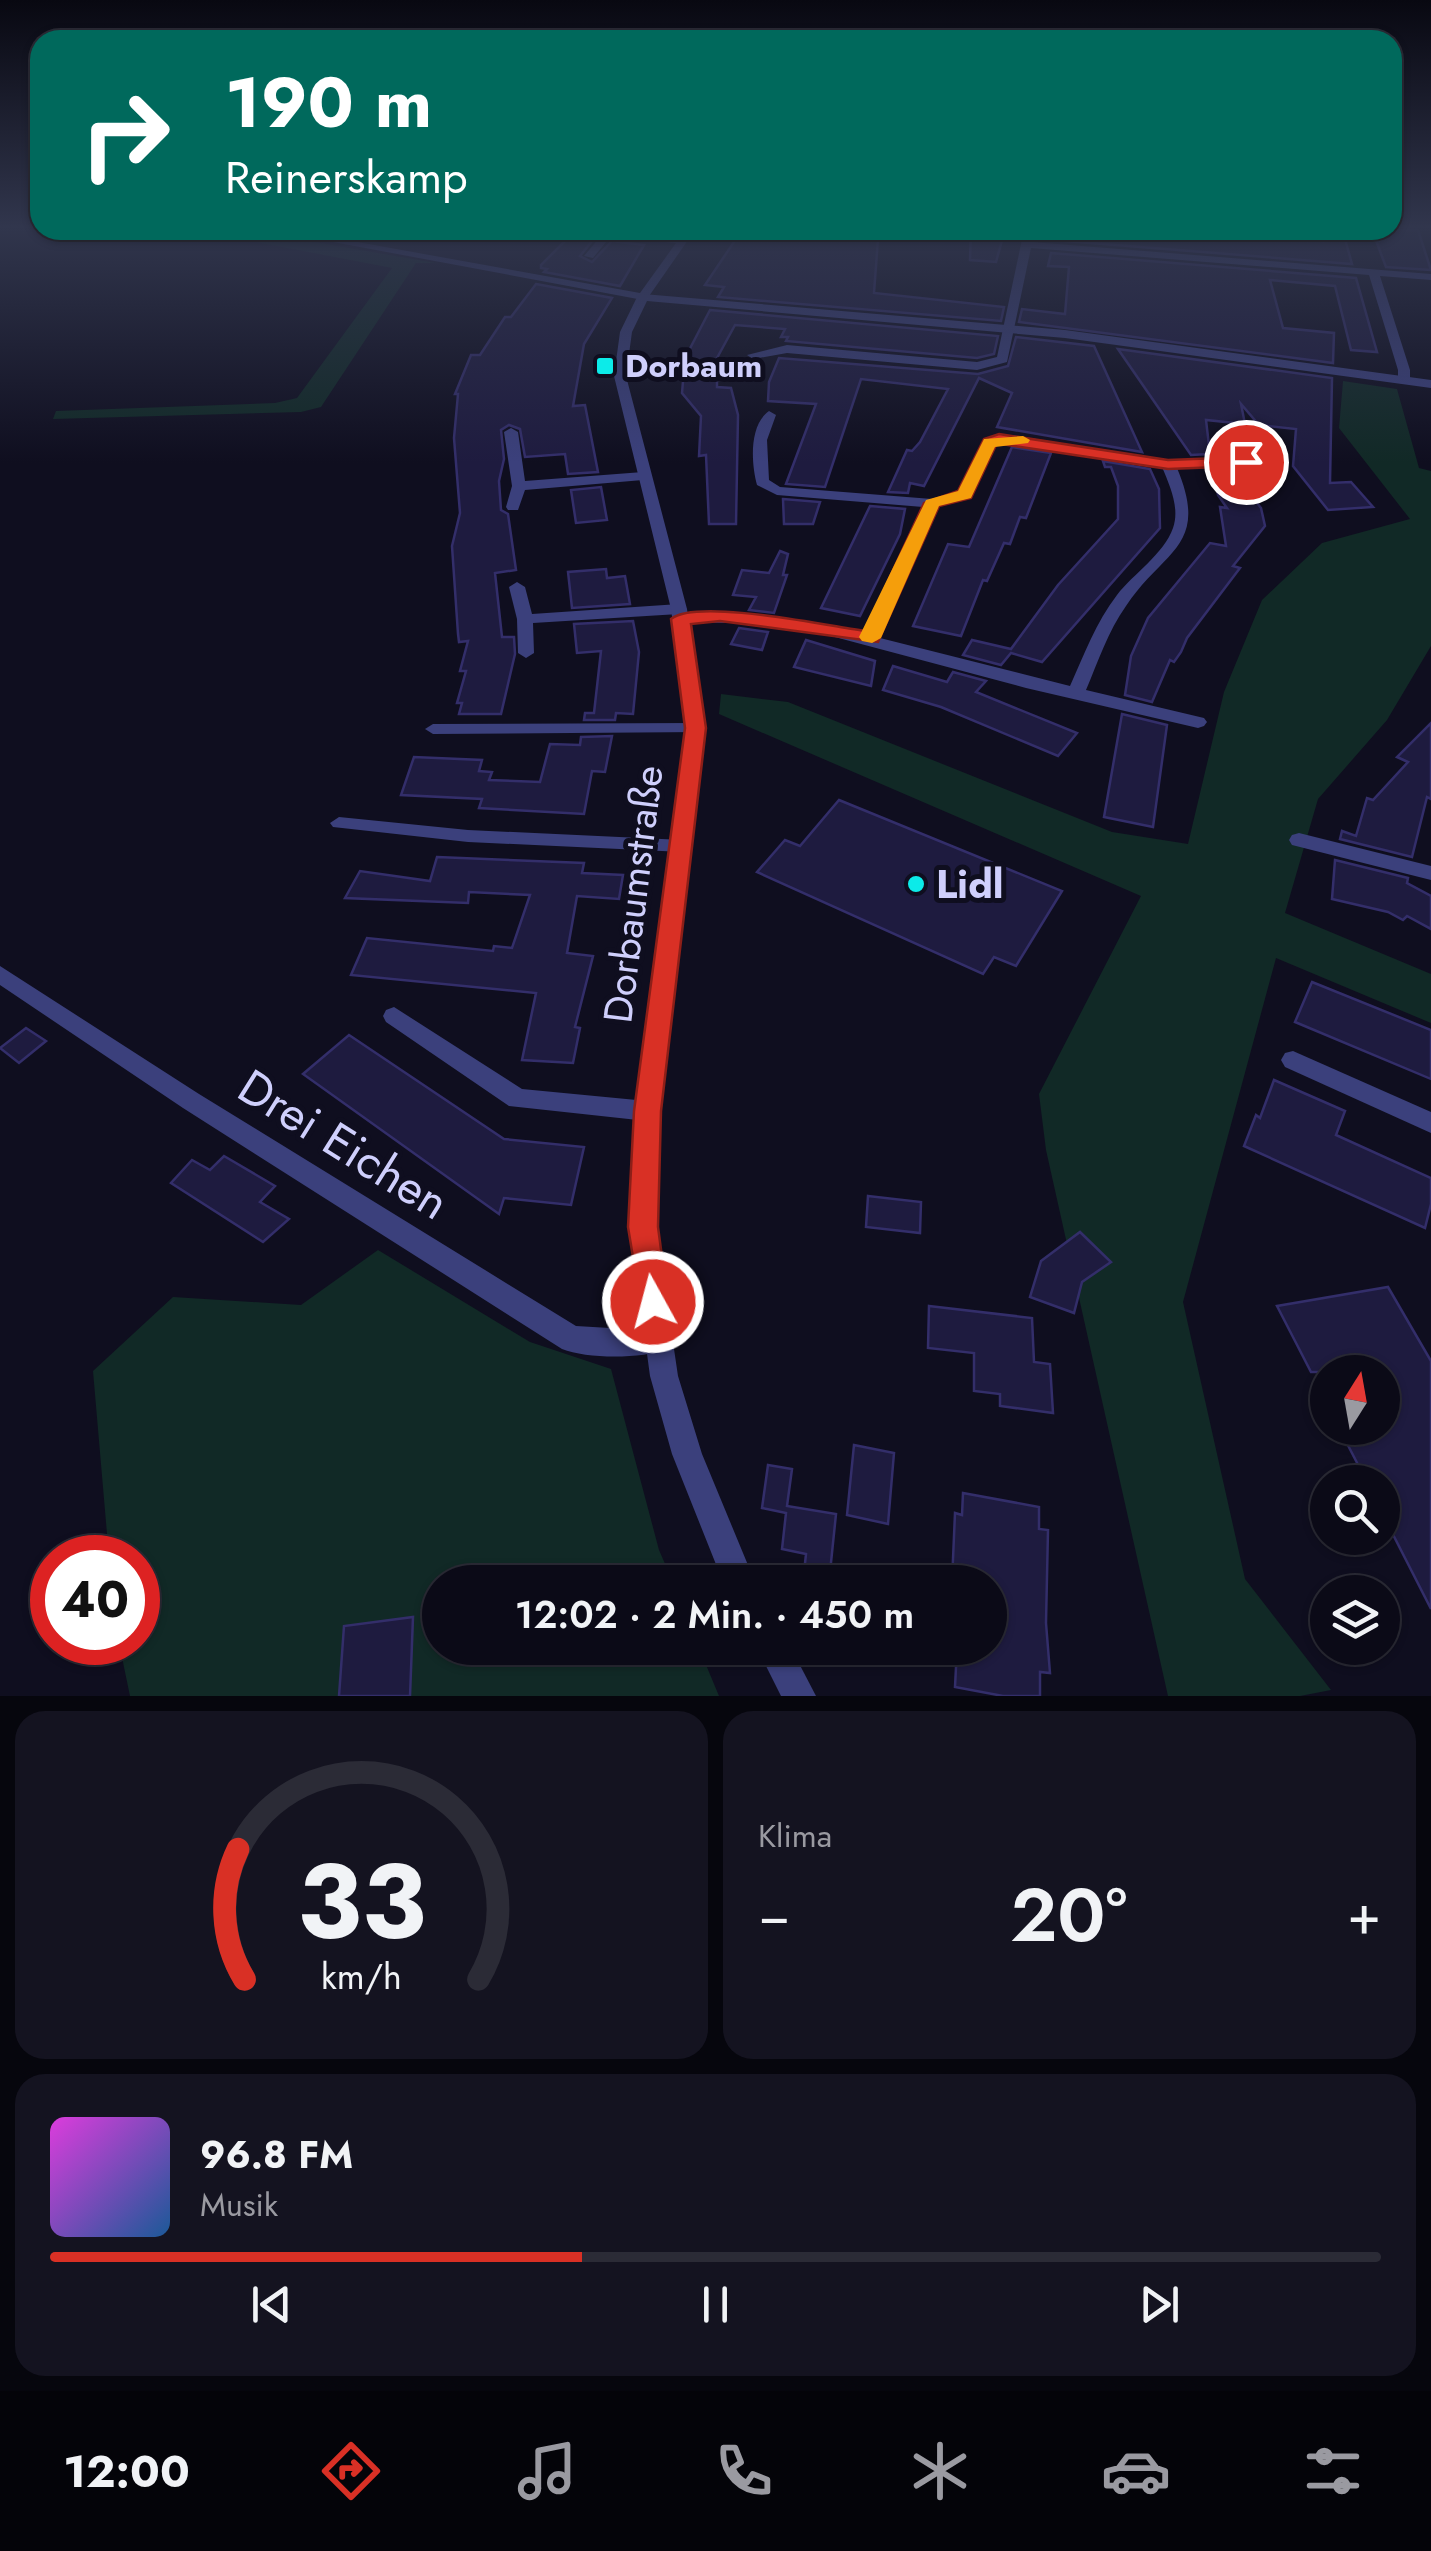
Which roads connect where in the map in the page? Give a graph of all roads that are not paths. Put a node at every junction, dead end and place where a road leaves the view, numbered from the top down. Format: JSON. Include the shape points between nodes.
{"nodes":[{"id":1,"x":638,"y":305,"type":"edge"},
{"id":2,"x":733,"y":305,"type":"edge"},
{"id":3,"x":1015,"y":305,"type":"edge"},
{"id":4,"x":1383,"y":305,"type":"edge"},
{"id":5,"x":1010,"y":330,"type":"junction"},
{"id":6,"x":753,"y":354,"type":"dead end"},
{"id":7,"x":1404,"y":380,"type":"junction"},
{"id":8,"x":1431,"y":384,"type":"edge"},
{"id":9,"x":769,"y":415,"type":"dead end"},
{"id":10,"x":511,"y":432,"type":"dead end"},
{"id":11,"x":1168,"y":464,"type":"junction"},
{"id":12,"x":643,"y":476,"type":"junction"},
{"id":13,"x":1276,"y":478,"type":"dead end"},
{"id":14,"x":520,"y":486,"type":"junction"},
{"id":15,"x":932,"y":503,"type":"junction"},
{"id":16,"x":513,"y":507,"type":"dead end"},
{"id":17,"x":518,"y":587,"type":"dead end"},
{"id":18,"x":680,"y":614,"type":"junction"},
{"id":19,"x":525,"y":619,"type":"junction"},
{"id":20,"x":872,"y":638,"type":"junction"},
{"id":21,"x":526,"y":653,"type":"dead end"},
{"id":22,"x":1076,"y":693,"type":"junction"},
{"id":23,"x":1198,"y":722,"type":"dead end"},
{"id":24,"x":696,"y":728,"type":"junction"},
{"id":25,"x":432,"y":729,"type":"dead end"},
{"id":26,"x":339,"y":823,"type":"dead end"},
{"id":27,"x":1299,"y":840,"type":"dead end"},
{"id":28,"x":684,"y":846,"type":"junction"},
{"id":29,"x":1431,"y":872,"type":"edge"},
{"id":30,"x":0,"y":974,"type":"edge"},
{"id":31,"x":394,"y":1016,"type":"dead end"},
{"id":32,"x":1293,"y":1060,"type":"dead end"},
{"id":33,"x":648,"y":1111,"type":"junction"},
{"id":34,"x":1431,"y":1122,"type":"edge"},
{"id":35,"x":658,"y":1338,"type":"junction"},
{"id":36,"x":732,"y":1565,"type":"edge"},
{"id":37,"x":782,"y":1665,"type":"edge"},
{"id":38,"x":799,"y":1696,"type":"edge"}],
"edges":[{"from":1,"to":12,"type":"street","name":"Dorbaumstraße","via":[[620,363]]},
{"from":2,"to":5,"type":"street"},
{"from":3,"to":5,"type":"street"},
{"from":4,"to":7,"type":"street"},
{"from":5,"to":6,"type":"street","via":[[1003,359],[977,366],[787,349]]},
{"from":5,"to":7,"type":"street"},
{"from":7,"to":8,"type":"street"},
{"from":9,"to":15,"type":"street","via":[[758,458],[762,482],[777,491]]},
{"from":10,"to":14,"type":"street"},
{"from":11,"to":13,"type":"street","via":[[1246,462],[1267,467]]},
{"from":11,"to":15,"type":"street","via":[[999,439],[990,442],[965,494]]},
{"from":11,"to":22,"type":"street","via":[[1182,492],[1183,522],[1121,600]]},
{"from":12,"to":14,"type":"street"},
{"from":12,"to":18,"type":"street","name":"Dorbaumstraße"},
{"from":14,"to":16,"type":"street"},
{"from":15,"to":20,"type":"street"},
{"from":17,"to":19,"type":"street"},
{"from":18,"to":19,"type":"street"},
{"from":18,"to":20,"type":"street"},
{"from":18,"to":24,"type":"street","name":"Dorbaumstraße"},
{"from":19,"to":21,"type":"street"},
{"from":20,"to":22,"type":"street"},
{"from":22,"to":23,"type":"street"},
{"from":24,"to":25,"type":"lane"},
{"from":24,"to":28,"type":"street","name":"Dorbaumstraße"},
{"from":26,"to":28,"type":"lane"},
{"from":27,"to":29,"type":"street"},
{"from":28,"to":33,"type":"street","name":"Dorbaumstraße"},
{"from":30,"to":35,"type":"street","name":"Drei Eichen","via":[[572,1338]]},
{"from":31,"to":33,"type":"street","via":[[517,1099]]},
{"from":32,"to":34,"type":"street"},
{"from":33,"to":35,"type":"street","name":"Dorbaumstraße","via":[[643,1227]]},
{"from":35,"to":36,"type":"street","name":"Dorbaumstraße","via":[[687,1454]]},
{"from":37,"to":38,"type":"street"}]}
